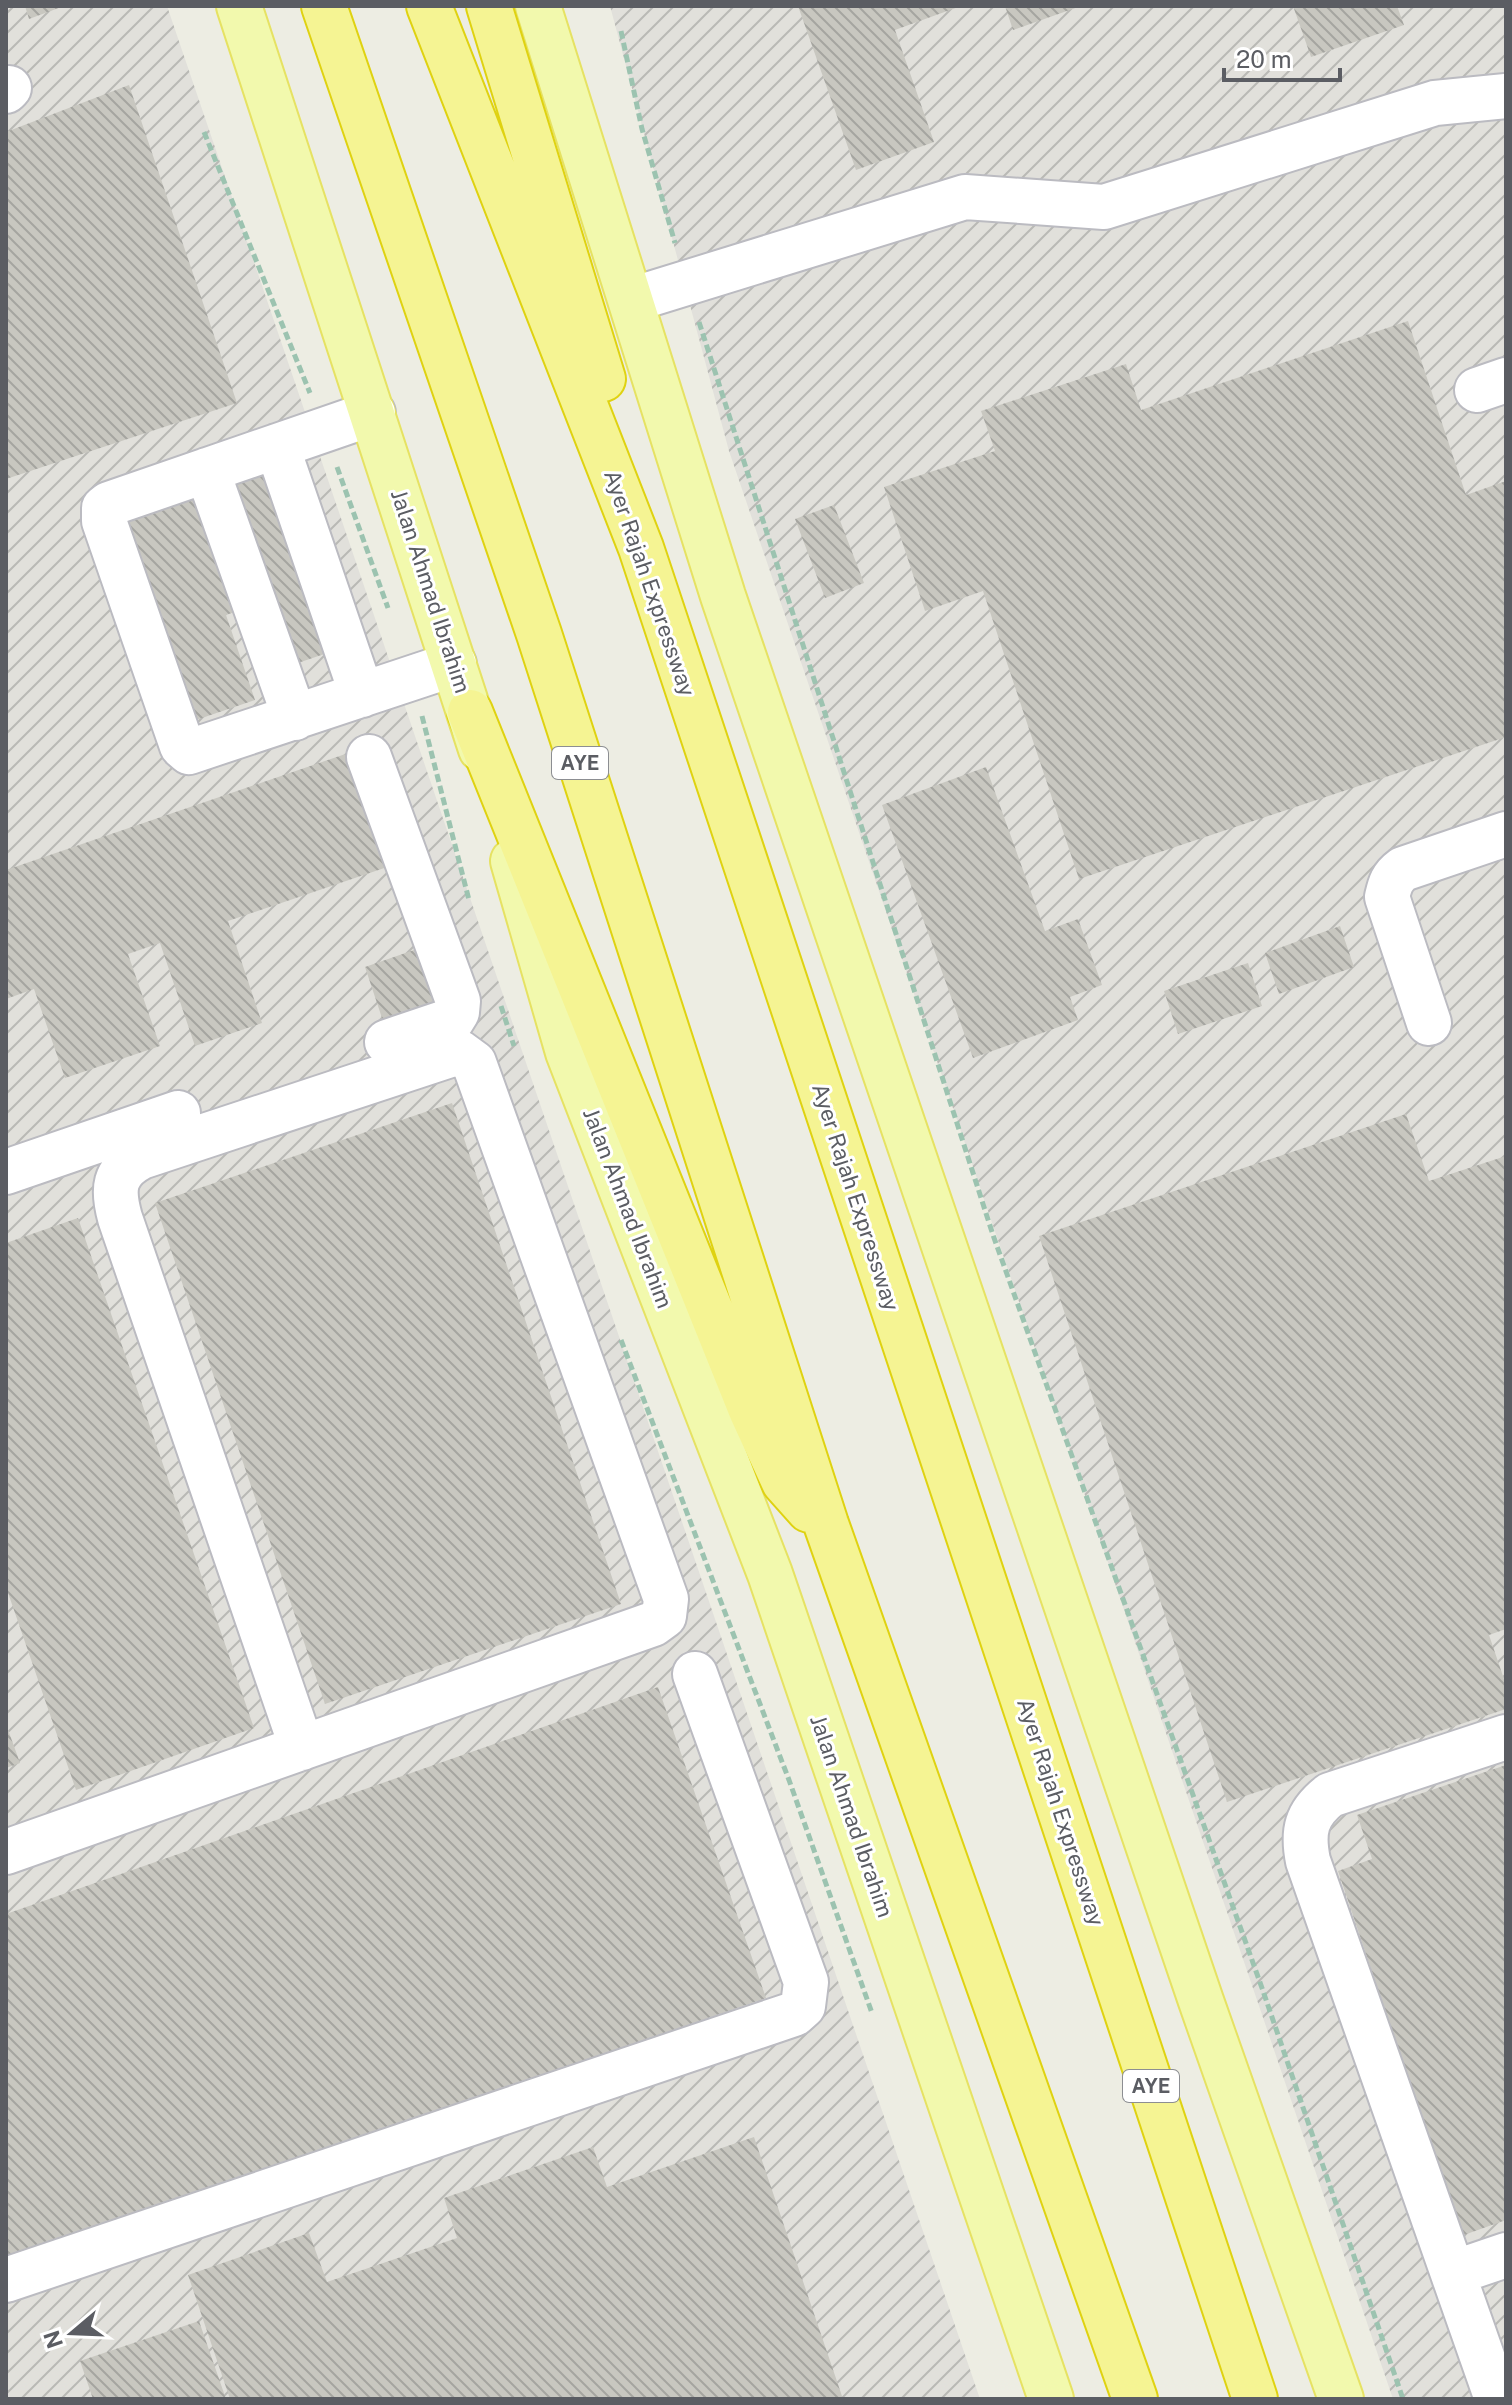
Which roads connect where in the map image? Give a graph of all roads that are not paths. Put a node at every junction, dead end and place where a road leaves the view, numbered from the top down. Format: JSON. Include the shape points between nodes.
{"nodes":[{"id":1,"x":239,"y":6,"type":"edge"},
{"id":2,"x":324,"y":6,"type":"edge"},
{"id":3,"x":429,"y":6,"type":"edge"},
{"id":4,"x":489,"y":6,"type":"edge"},
{"id":5,"x":538,"y":6,"type":"edge"},
{"id":6,"x":1506,"y":96,"type":"edge"},
{"id":7,"x":631,"y":300,"type":"junction"},
{"id":8,"x":373,"y":413,"type":"junction"},
{"id":9,"x":277,"y":446,"type":"junction"},
{"id":10,"x":207,"y":470,"type":"junction"},
{"id":11,"x":641,"y":548,"type":"junction"},
{"id":12,"x":454,"y":664,"type":"junction"},
{"id":13,"x":362,"y":695,"type":"junction"},
{"id":14,"x":470,"y":712,"type":"junction"},
{"id":15,"x":295,"y":718,"type":"junction"},
{"id":16,"x":369,"y":757,"type":"dead end"},
{"id":17,"x":1506,"y":834,"type":"edge"},
{"id":18,"x":1429,"y":1023,"type":"dead end"},
{"id":19,"x":6,"y":1172,"type":"edge"},
{"id":20,"x":826,"y":1524,"type":"junction"},
{"id":21,"x":695,"y":1674,"type":"dead end"},
{"id":22,"x":1506,"y":1737,"type":"edge"},
{"id":23,"x":302,"y":1748,"type":"junction"},
{"id":24,"x":6,"y":1852,"type":"edge"},
{"id":25,"x":1506,"y":2255,"type":"edge"},
{"id":26,"x":1453,"y":2273,"type":"junction"},
{"id":27,"x":7,"y":2276,"type":"edge"},
{"id":28,"x":1051,"y":2399,"type":"edge"},
{"id":29,"x":1135,"y":2399,"type":"edge"},
{"id":30,"x":1255,"y":2399,"type":"edge"},
{"id":31,"x":1341,"y":2399,"type":"edge"},
{"id":32,"x":1497,"y":2399,"type":"edge"}],
"edges":[{"from":1,"to":8,"type":"main road","name":"Jalan Ahmad Ibrahim"},
{"from":2,"to":20,"type":"highway","number":"AYE","via":[[539,634]]},
{"from":3,"to":11,"type":"highway","name":"Ayer Rajah Expressway","number":"AYE"},
{"from":4,"to":11,"type":"highway","via":[[605,387]]},
{"from":5,"to":7,"type":"main road"},
{"from":6,"to":7,"type":"lane","via":[[1435,103],[1104,207],[965,197]]},
{"from":7,"to":31,"type":"main road","via":[[728,611]]},
{"from":8,"to":9,"type":"lane"},
{"from":8,"to":12,"type":"main road","name":"Jalan Ahmad Ibrahim"},
{"from":9,"to":10,"type":"lane"},
{"from":9,"to":13,"type":"lane"},
{"from":10,"to":15,"type":"lane"},
{"from":10,"to":15,"type":"lane","via":[[109,504],[103,514],[182,746],[195,752]]},
{"from":11,"to":30,"type":"highway","name":"Ayer Rajah Expressway","number":"AYE"},
{"from":12,"to":13,"type":"lane"},
{"from":12,"to":14,"type":"main road","name":"Jalan Ahmad Ibrahim"},
{"from":13,"to":15,"type":"lane"},
{"from":14,"to":20,"type":"highway","via":[[751,1410],[784,1482]]},
{"from":14,"to":28,"type":"main road","name":"Jalan Ahmad Ibrahim","via":[[568,1052],[770,1574]]},
{"from":16,"to":19,"type":"lane","via":[[458,1001],[452,1020]]},
{"from":17,"to":18,"type":"lane","via":[[1403,869],[1389,887],[1387,897]]},
{"from":20,"to":29,"type":"highway","number":"AYE"},
{"from":21,"to":27,"type":"lane","via":[[806,1982],[803,2006],[794,2014]]},
{"from":22,"to":26,"type":"lane","via":[[1330,1795],[1311,1810],[1303,1837]]},
{"from":23,"to":23,"type":"lane","via":[[120,1218],[115,1185],[119,1173],[141,1157],[459,1052],[474,1063],[666,1609],[653,1624]]},
{"from":23,"to":24,"type":"lane"},
{"from":25,"to":26,"type":"lane"},
{"from":26,"to":32,"type":"lane"}]}
